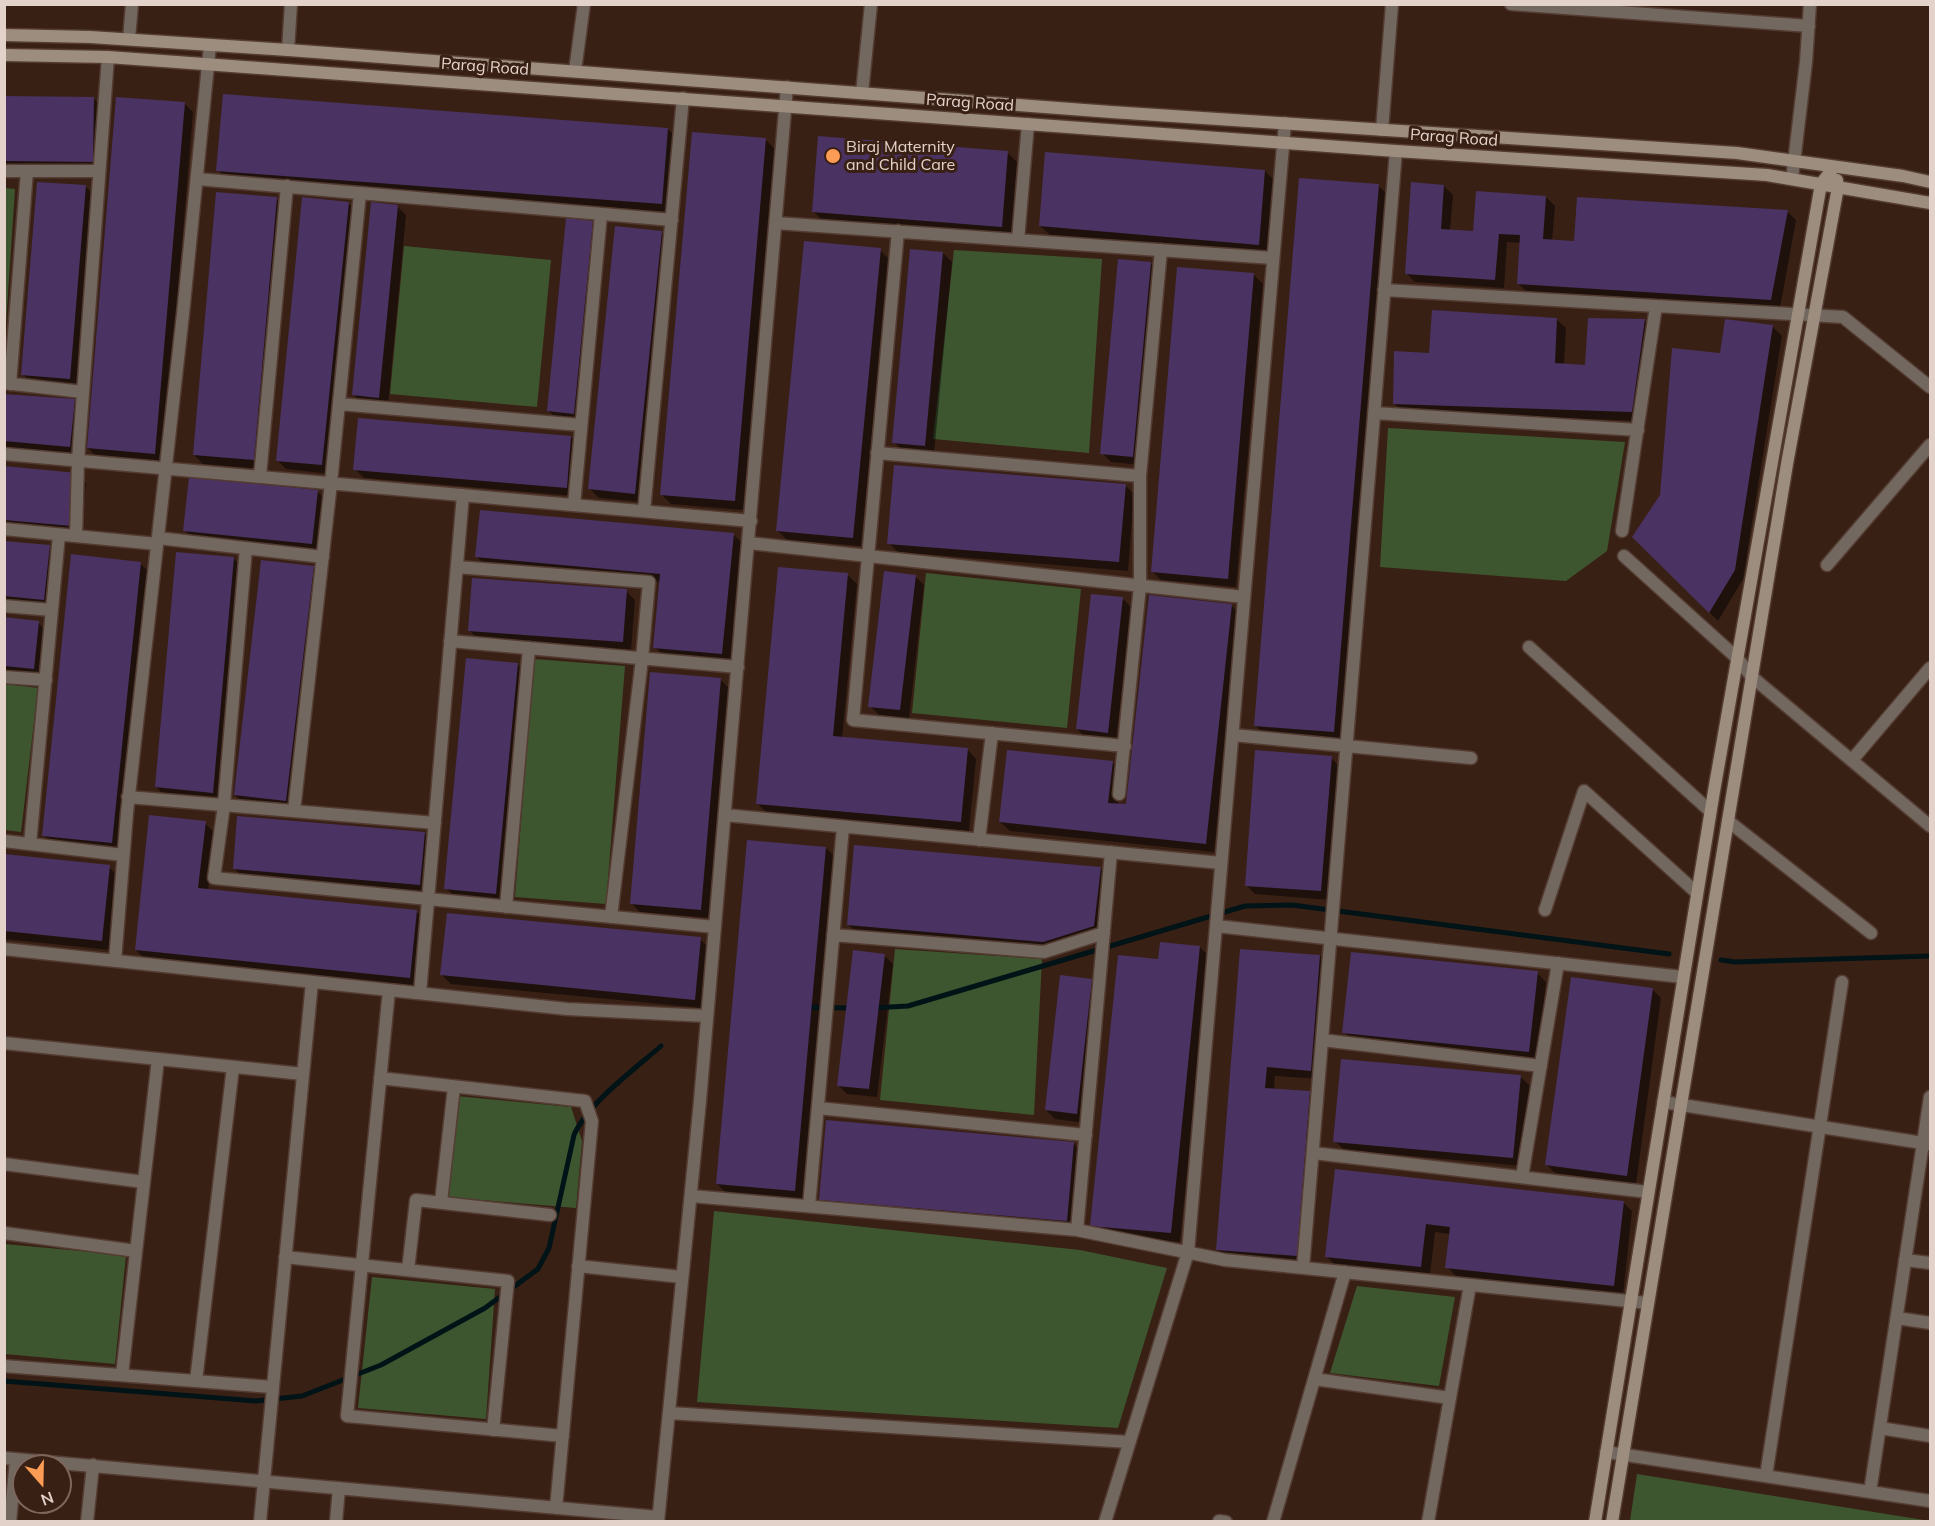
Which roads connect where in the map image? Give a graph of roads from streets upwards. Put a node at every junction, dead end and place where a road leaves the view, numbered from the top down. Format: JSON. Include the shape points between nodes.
{"nodes":[{"id":1,"x":132,"y":4,"type":"edge"},
{"id":2,"x":291,"y":4,"type":"edge"},
{"id":3,"x":584,"y":4,"type":"edge"},
{"id":4,"x":871,"y":4,"type":"edge"},
{"id":5,"x":1392,"y":4,"type":"edge"},
{"id":6,"x":1511,"y":4,"type":"edge"},
{"id":7,"x":1810,"y":4,"type":"edge"},
{"id":8,"x":1655,"y":10,"type":"edge"},
{"id":9,"x":1809,"y":26,"type":"junction"},
{"id":10,"x":4,"y":35,"type":"edge"},
{"id":11,"x":129,"y":39,"type":"junction"},
{"id":12,"x":210,"y":45,"type":"junction"},
{"id":13,"x":288,"y":50,"type":"junction"},
{"id":14,"x":4,"y":54,"type":"edge"},
{"id":15,"x":108,"y":57,"type":"junction"},
{"id":16,"x":208,"y":64,"type":"junction"},
{"id":17,"x":575,"y":71,"type":"junction"},
{"id":18,"x":787,"y":87,"type":"junction"},
{"id":19,"x":862,"y":93,"type":"junction"},
{"id":20,"x":683,"y":98,"type":"junction"},
{"id":21,"x":786,"y":105,"type":"junction"},
{"id":22,"x":1285,"y":123,"type":"junction"},
{"id":23,"x":1028,"y":124,"type":"junction"},
{"id":24,"x":1382,"y":130,"type":"junction"},
{"id":25,"x":1282,"y":142,"type":"junction"},
{"id":26,"x":1396,"y":151,"type":"junction"},
{"id":27,"x":1794,"y":161,"type":"junction"},
{"id":28,"x":1834,"y":167,"type":"junction"},
{"id":29,"x":4,"y":171,"type":"edge"},
{"id":30,"x":27,"y":171,"type":"junction"},
{"id":31,"x":99,"y":171,"type":"junction"},
{"id":32,"x":197,"y":179,"type":"junction"},
{"id":33,"x":1792,"y":179,"type":"junction"},
{"id":34,"x":1930,"y":182,"type":"edge"},
{"id":35,"x":1821,"y":184,"type":"junction"},
{"id":36,"x":287,"y":186,"type":"junction"},
{"id":37,"x":1838,"y":187,"type":"junction"},
{"id":38,"x":360,"y":193,"type":"junction"},
{"id":39,"x":1930,"y":203,"type":"edge"},
{"id":40,"x":601,"y":214,"type":"junction"},
{"id":41,"x":672,"y":220,"type":"junction"},
{"id":42,"x":776,"y":223,"type":"junction"},
{"id":43,"x":898,"y":231,"type":"junction"},
{"id":44,"x":1018,"y":240,"type":"junction"},
{"id":45,"x":1161,"y":250,"type":"junction"},
{"id":46,"x":1272,"y":258,"type":"junction"},
{"id":47,"x":1384,"y":290,"type":"junction"},
{"id":48,"x":1656,"y":306,"type":"junction"},
{"id":49,"x":1798,"y":314,"type":"junction"},
{"id":50,"x":1815,"y":315,"type":"junction"},
{"id":51,"x":8,"y":383,"type":"edge"},
{"id":52,"x":1930,"y":387,"type":"edge"},
{"id":53,"x":83,"y":392,"type":"junction"},
{"id":54,"x":339,"y":404,"type":"junction"},
{"id":55,"x":1374,"y":413,"type":"junction"},
{"id":56,"x":582,"y":425,"type":"junction"},
{"id":57,"x":1638,"y":430,"type":"junction"},
{"id":58,"x":1930,"y":445,"type":"edge"},
{"id":59,"x":877,"y":453,"type":"junction"},
{"id":60,"x":4,"y":454,"type":"edge"},
{"id":61,"x":78,"y":460,"type":"junction"},
{"id":62,"x":166,"y":468,"type":"junction"},
{"id":63,"x":261,"y":476,"type":"junction"},
{"id":64,"x":1140,"y":476,"type":"junction"},
{"id":65,"x":331,"y":483,"type":"junction"},
{"id":66,"x":463,"y":495,"type":"junction"},
{"id":67,"x":574,"y":505,"type":"junction"},
{"id":68,"x":644,"y":511,"type":"junction"},
{"id":69,"x":751,"y":521,"type":"junction"},
{"id":70,"x":4,"y":529,"type":"edge"},
{"id":71,"x":1622,"y":531,"type":"dead end"},
{"id":72,"x":59,"y":535,"type":"junction"},
{"id":73,"x":76,"y":536,"type":"junction"},
{"id":74,"x":157,"y":541,"type":"junction"},
{"id":75,"x":749,"y":543,"type":"junction"},
{"id":76,"x":246,"y":548,"type":"junction"},
{"id":77,"x":868,"y":556,"type":"junction"},
{"id":78,"x":1624,"y":556,"type":"dead end"},
{"id":79,"x":323,"y":557,"type":"junction"},
{"id":80,"x":1827,"y":565,"type":"dead end"},
{"id":81,"x":457,"y":567,"type":"junction"},
{"id":82,"x":1140,"y":586,"type":"junction"},
{"id":83,"x":1244,"y":597,"type":"junction"},
{"id":84,"x":4,"y":606,"type":"edge"},
{"id":85,"x":52,"y":610,"type":"junction"},
{"id":86,"x":450,"y":641,"type":"junction"},
{"id":87,"x":1529,"y":647,"type":"dead end"},
{"id":88,"x":529,"y":648,"type":"junction"},
{"id":89,"x":1737,"y":657,"type":"junction"},
{"id":90,"x":642,"y":659,"type":"junction"},
{"id":91,"x":738,"y":667,"type":"junction"},
{"id":92,"x":1930,"y":668,"type":"edge"},
{"id":93,"x":4,"y":676,"type":"edge"},
{"id":94,"x":1752,"y":677,"type":"junction"},
{"id":95,"x":46,"y":680,"type":"junction"},
{"id":96,"x":992,"y":733,"type":"junction"},
{"id":97,"x":1233,"y":735,"type":"junction"},
{"id":98,"x":1125,"y":746,"type":"junction"},
{"id":99,"x":1346,"y":746,"type":"junction"},
{"id":100,"x":1472,"y":758,"type":"dead end"},
{"id":101,"x":1852,"y":760,"type":"junction"},
{"id":102,"x":1119,"y":794,"type":"dead end"},
{"id":103,"x":128,"y":797,"type":"junction"},
{"id":104,"x":224,"y":805,"type":"junction"},
{"id":105,"x":294,"y":811,"type":"junction"},
{"id":106,"x":1710,"y":811,"type":"junction"},
{"id":107,"x":725,"y":815,"type":"junction"},
{"id":108,"x":1728,"y":821,"type":"junction"},
{"id":109,"x":435,"y":823,"type":"junction"},
{"id":110,"x":1930,"y":826,"type":"edge"},
{"id":111,"x":843,"y":827,"type":"junction"},
{"id":112,"x":979,"y":840,"type":"junction"},
{"id":113,"x":4,"y":841,"type":"edge"},
{"id":114,"x":30,"y":844,"type":"junction"},
{"id":115,"x":1111,"y":852,"type":"junction"},
{"id":116,"x":123,"y":855,"type":"junction"},
{"id":117,"x":1221,"y":863,"type":"junction"},
{"id":118,"x":1697,"y":893,"type":"junction"},
{"id":119,"x":428,"y":899,"type":"junction"},
{"id":120,"x":506,"y":907,"type":"junction"},
{"id":121,"x":1545,"y":910,"type":"dead end"},
{"id":122,"x":611,"y":917,"type":"junction"},
{"id":123,"x":1216,"y":924,"type":"junction"},
{"id":124,"x":715,"y":927,"type":"junction"},
{"id":125,"x":1871,"y":933,"type":"dead end"},
{"id":126,"x":833,"y":935,"type":"junction"},
{"id":127,"x":1104,"y":936,"type":"junction"},
{"id":128,"x":1330,"y":939,"type":"junction"},
{"id":129,"x":4,"y":949,"type":"edge"},
{"id":130,"x":115,"y":961,"type":"junction"},
{"id":131,"x":1558,"y":963,"type":"junction"},
{"id":132,"x":1683,"y":977,"type":"junction"},
{"id":133,"x":312,"y":982,"type":"junction"},
{"id":134,"x":1842,"y":982,"type":"dead end"},
{"id":135,"x":389,"y":990,"type":"junction"},
{"id":136,"x":420,"y":993,"type":"junction"},
{"id":137,"x":707,"y":1016,"type":"junction"},
{"id":138,"x":1322,"y":1040,"type":"junction"},
{"id":139,"x":5,"y":1047,"type":"edge"},
{"id":140,"x":158,"y":1059,"type":"junction"},
{"id":141,"x":1541,"y":1066,"type":"junction"},
{"id":142,"x":233,"y":1067,"type":"junction"},
{"id":143,"x":303,"y":1074,"type":"junction"},
{"id":144,"x":380,"y":1078,"type":"junction"},
{"id":145,"x":454,"y":1087,"type":"junction"},
{"id":146,"x":1930,"y":1097,"type":"edge"},
{"id":147,"x":1663,"y":1102,"type":"junction"},
{"id":148,"x":1681,"y":1105,"type":"junction"},
{"id":149,"x":818,"y":1108,"type":"junction"},
{"id":150,"x":1820,"y":1127,"type":"junction"},
{"id":151,"x":1086,"y":1135,"type":"junction"},
{"id":152,"x":1927,"y":1144,"type":"edge"},
{"id":153,"x":1313,"y":1153,"type":"junction"},
{"id":154,"x":4,"y":1164,"type":"edge"},
{"id":155,"x":1522,"y":1177,"type":"junction"},
{"id":156,"x":144,"y":1182,"type":"junction"},
{"id":157,"x":1648,"y":1192,"type":"junction"},
{"id":158,"x":691,"y":1196,"type":"junction"},
{"id":159,"x":441,"y":1202,"type":"junction"},
{"id":160,"x":809,"y":1206,"type":"junction"},
{"id":161,"x":550,"y":1215,"type":"dead end"},
{"id":162,"x":1077,"y":1230,"type":"junction"},
{"id":163,"x":4,"y":1233,"type":"edge"},
{"id":164,"x":136,"y":1251,"type":"junction"},
{"id":165,"x":1188,"y":1252,"type":"junction"},
{"id":166,"x":285,"y":1257,"type":"junction"},
{"id":167,"x":1905,"y":1260,"type":"junction"},
{"id":168,"x":1930,"y":1263,"type":"edge"},
{"id":169,"x":362,"y":1265,"type":"junction"},
{"id":170,"x":578,"y":1266,"type":"junction"},
{"id":171,"x":1303,"y":1268,"type":"junction"},
{"id":172,"x":408,"y":1270,"type":"junction"},
{"id":173,"x":1345,"y":1272,"type":"junction"},
{"id":174,"x":682,"y":1277,"type":"junction"},
{"id":175,"x":1470,"y":1285,"type":"junction"},
{"id":176,"x":1630,"y":1301,"type":"junction"},
{"id":177,"x":1648,"y":1303,"type":"junction"},
{"id":178,"x":1897,"y":1318,"type":"junction"},
{"id":179,"x":1930,"y":1323,"type":"edge"},
{"id":180,"x":4,"y":1366,"type":"edge"},
{"id":181,"x":122,"y":1375,"type":"junction"},
{"id":182,"x":1314,"y":1379,"type":"junction"},
{"id":183,"x":196,"y":1381,"type":"junction"},
{"id":184,"x":272,"y":1390,"type":"junction"},
{"id":185,"x":1450,"y":1398,"type":"junction"},
{"id":186,"x":669,"y":1413,"type":"junction"},
{"id":187,"x":1880,"y":1428,"type":"junction"},
{"id":188,"x":493,"y":1430,"type":"junction"},
{"id":189,"x":563,"y":1436,"type":"junction"},
{"id":190,"x":1930,"y":1437,"type":"edge"},
{"id":191,"x":1130,"y":1442,"type":"junction"},
{"id":192,"x":1606,"y":1452,"type":"junction"},
{"id":193,"x":1623,"y":1455,"type":"junction"},
{"id":194,"x":10,"y":1458,"type":"edge"},
{"id":195,"x":93,"y":1466,"type":"junction"},
{"id":196,"x":1766,"y":1476,"type":"junction"},
{"id":197,"x":263,"y":1481,"type":"junction"},
{"id":198,"x":339,"y":1488,"type":"junction"},
{"id":199,"x":1870,"y":1492,"type":"junction"},
{"id":200,"x":1930,"y":1501,"type":"edge"},
{"id":201,"x":556,"y":1508,"type":"junction"},
{"id":202,"x":658,"y":1519,"type":"edge"},
{"id":203,"x":10,"y":1521,"type":"edge"},
{"id":204,"x":87,"y":1521,"type":"edge"},
{"id":205,"x":260,"y":1521,"type":"edge"},
{"id":206,"x":336,"y":1521,"type":"edge"},
{"id":207,"x":1105,"y":1521,"type":"edge"},
{"id":208,"x":1273,"y":1521,"type":"edge"},
{"id":209,"x":1428,"y":1521,"type":"edge"},
{"id":210,"x":1595,"y":1521,"type":"edge"},
{"id":211,"x":1612,"y":1521,"type":"edge"}],
"edges":[{"from":1,"to":11,"type":"street"},
{"from":2,"to":13,"type":"street"},
{"from":3,"to":17,"type":"street"},
{"from":4,"to":19,"type":"street"},
{"from":5,"to":24,"type":"street"},
{"from":6,"to":8,"type":"street"},
{"from":7,"to":9,"type":"street"},
{"from":8,"to":9,"type":"street"},
{"from":9,"to":27,"type":"street"},
{"from":10,"to":11,"type":"street","name":"Parag Road"},
{"from":11,"to":12,"type":"street","name":"Parag Road"},
{"from":12,"to":13,"type":"street","name":"Parag Road"},
{"from":12,"to":16,"type":"street"},
{"from":13,"to":17,"type":"street","name":"Parag Road"},
{"from":14,"to":15,"type":"street","name":"Parag Road"},
{"from":15,"to":16,"type":"street","name":"Parag Road"},
{"from":15,"to":31,"type":"street"},
{"from":16,"to":20,"type":"street","name":"Parag Road"},
{"from":16,"to":32,"type":"street"},
{"from":17,"to":18,"type":"street","name":"Parag Road"},
{"from":18,"to":19,"type":"street","name":"Parag Road"},
{"from":18,"to":21,"type":"street"},
{"from":19,"to":22,"type":"street","name":"Parag Road"},
{"from":20,"to":21,"type":"street","name":"Parag Road"},
{"from":20,"to":41,"type":"street"},
{"from":21,"to":23,"type":"street","name":"Parag Road"},
{"from":21,"to":42,"type":"street"},
{"from":22,"to":24,"type":"street","name":"Parag Road"},
{"from":22,"to":25,"type":"street"},
{"from":23,"to":25,"type":"street","name":"Parag Road"},
{"from":23,"to":44,"type":"street"},
{"from":24,"to":27,"type":"street","name":"Parag Road","via":[[1737,153]]},
{"from":25,"to":26,"type":"street","name":"Parag Road"},
{"from":25,"to":46,"type":"street"},
{"from":26,"to":33,"type":"street","name":"Parag Road"},
{"from":26,"to":47,"type":"street"},
{"from":27,"to":28,"type":"street","name":"Parag Road"},
{"from":27,"to":33,"type":"street"},
{"from":28,"to":34,"type":"street","name":"Parag Road"},
{"from":28,"to":35,"type":"street"},
{"from":28,"to":37,"type":"street"},
{"from":29,"to":30,"type":"street"},
{"from":30,"to":31,"type":"street"},
{"from":30,"to":51,"type":"street"},
{"from":31,"to":53,"type":"street"},
{"from":32,"to":36,"type":"street"},
{"from":32,"to":62,"type":"street"},
{"from":33,"to":35,"type":"street","name":"Parag Road"},
{"from":35,"to":37,"type":"street","name":"Parag Road"},
{"from":35,"to":49,"type":"street"},
{"from":36,"to":38,"type":"street"},
{"from":36,"to":63,"type":"street"},
{"from":37,"to":39,"type":"street","name":"Parag Road"},
{"from":37,"to":50,"type":"street"},
{"from":38,"to":40,"type":"street"},
{"from":38,"to":54,"type":"street"},
{"from":40,"to":41,"type":"street"},
{"from":40,"to":56,"type":"street"},
{"from":41,"to":68,"type":"street"},
{"from":42,"to":43,"type":"street"},
{"from":42,"to":69,"type":"street"},
{"from":43,"to":44,"type":"street"},
{"from":43,"to":59,"type":"street"},
{"from":44,"to":45,"type":"street"},
{"from":45,"to":46,"type":"street"},
{"from":45,"to":64,"type":"street"},
{"from":46,"to":83,"type":"street"},
{"from":47,"to":48,"type":"street"},
{"from":47,"to":55,"type":"street"},
{"from":48,"to":49,"type":"street"},
{"from":48,"to":57,"type":"street"},
{"from":49,"to":50,"type":"street"},
{"from":49,"to":89,"type":"street"},
{"from":50,"to":52,"type":"street","via":[[1843,317]]},
{"from":50,"to":94,"type":"street"},
{"from":51,"to":53,"type":"street"},
{"from":53,"to":61,"type":"street"},
{"from":54,"to":56,"type":"street"},
{"from":54,"to":65,"type":"street"},
{"from":55,"to":57,"type":"street"},
{"from":55,"to":99,"type":"street"},
{"from":56,"to":67,"type":"street"},
{"from":57,"to":71,"type":"street"},
{"from":58,"to":80,"type":"street"},
{"from":59,"to":64,"type":"street"},
{"from":59,"to":77,"type":"street"},
{"from":60,"to":61,"type":"street"},
{"from":61,"to":62,"type":"street"},
{"from":61,"to":73,"type":"street"},
{"from":62,"to":63,"type":"street"},
{"from":62,"to":74,"type":"street"},
{"from":63,"to":65,"type":"street"},
{"from":64,"to":82,"type":"street"},
{"from":65,"to":66,"type":"street"},
{"from":65,"to":79,"type":"street"},
{"from":66,"to":67,"type":"street"},
{"from":66,"to":81,"type":"street"},
{"from":67,"to":68,"type":"street"},
{"from":68,"to":69,"type":"street"},
{"from":69,"to":75,"type":"street"},
{"from":70,"to":72,"type":"street"},
{"from":72,"to":73,"type":"street"},
{"from":72,"to":85,"type":"street"},
{"from":73,"to":74,"type":"street"},
{"from":74,"to":76,"type":"street"},
{"from":74,"to":103,"type":"street"},
{"from":75,"to":77,"type":"street"},
{"from":75,"to":91,"type":"street"},
{"from":76,"to":79,"type":"street"},
{"from":76,"to":104,"type":"street"},
{"from":77,"to":82,"type":"street"},
{"from":77,"to":96,"type":"street","via":[[852,720]]},
{"from":78,"to":89,"type":"street"},
{"from":79,"to":105,"type":"street"},
{"from":81,"to":86,"type":"street"},
{"from":81,"to":90,"type":"street","via":[[649,582]]},
{"from":82,"to":83,"type":"street"},
{"from":82,"to":98,"type":"street"},
{"from":83,"to":97,"type":"street"},
{"from":84,"to":85,"type":"street"},
{"from":85,"to":95,"type":"street"},
{"from":86,"to":88,"type":"street"},
{"from":86,"to":109,"type":"street"},
{"from":87,"to":106,"type":"street"},
{"from":88,"to":90,"type":"street"},
{"from":88,"to":120,"type":"street"},
{"from":89,"to":94,"type":"street"},
{"from":89,"to":106,"type":"street"},
{"from":90,"to":91,"type":"street"},
{"from":90,"to":122,"type":"street"},
{"from":91,"to":107,"type":"street"},
{"from":92,"to":101,"type":"street"},
{"from":93,"to":95,"type":"street"},
{"from":94,"to":101,"type":"street"},
{"from":94,"to":108,"type":"street"},
{"from":95,"to":114,"type":"street"},
{"from":96,"to":98,"type":"street"},
{"from":96,"to":112,"type":"street"},
{"from":97,"to":99,"type":"street"},
{"from":97,"to":117,"type":"street"},
{"from":98,"to":102,"type":"street"},
{"from":99,"to":100,"type":"street"},
{"from":99,"to":128,"type":"street"},
{"from":101,"to":110,"type":"street"},
{"from":103,"to":104,"type":"street"},
{"from":103,"to":116,"type":"street"},
{"from":104,"to":105,"type":"street"},
{"from":104,"to":119,"type":"street","via":[[214,878]]},
{"from":105,"to":109,"type":"street"},
{"from":106,"to":118,"type":"street"},
{"from":107,"to":111,"type":"street"},
{"from":107,"to":124,"type":"street"},
{"from":108,"to":125,"type":"street"},
{"from":108,"to":148,"type":"street"},
{"from":109,"to":119,"type":"street"},
{"from":111,"to":112,"type":"street"},
{"from":111,"to":126,"type":"street"},
{"from":112,"to":115,"type":"street"},
{"from":113,"to":114,"type":"street"},
{"from":114,"to":116,"type":"street"},
{"from":115,"to":117,"type":"street"},
{"from":115,"to":127,"type":"street"},
{"from":116,"to":130,"type":"street"},
{"from":117,"to":123,"type":"street"},
{"from":118,"to":121,"type":"street","via":[[1584,791]]},
{"from":118,"to":132,"type":"street"},
{"from":119,"to":120,"type":"street"},
{"from":119,"to":136,"type":"street"},
{"from":120,"to":122,"type":"street"},
{"from":122,"to":124,"type":"street"},
{"from":123,"to":128,"type":"street"},
{"from":123,"to":165,"type":"street"},
{"from":124,"to":137,"type":"street"},
{"from":126,"to":127,"type":"street","via":[[1044,952]]},
{"from":126,"to":149,"type":"street"},
{"from":127,"to":151,"type":"street"},
{"from":128,"to":131,"type":"street"},
{"from":128,"to":138,"type":"street"},
{"from":129,"to":130,"type":"street"},
{"from":130,"to":133,"type":"street"},
{"from":131,"to":132,"type":"street"},
{"from":131,"to":141,"type":"street"},
{"from":132,"to":147,"type":"street"},
{"from":133,"to":135,"type":"street"},
{"from":133,"to":143,"type":"street"},
{"from":134,"to":150,"type":"street"},
{"from":135,"to":136,"type":"street"},
{"from":135,"to":144,"type":"street"},
{"from":136,"to":137,"type":"street","via":[[567,1009]]},
{"from":137,"to":158,"type":"street"},
{"from":138,"to":141,"type":"street"},
{"from":138,"to":153,"type":"street"},
{"from":139,"to":140,"type":"street"},
{"from":140,"to":142,"type":"street"},
{"from":140,"to":156,"type":"street"},
{"from":141,"to":155,"type":"street"},
{"from":142,"to":143,"type":"street"},
{"from":142,"to":183,"type":"street"},
{"from":143,"to":166,"type":"street"},
{"from":144,"to":145,"type":"street"},
{"from":144,"to":169,"type":"street"},
{"from":145,"to":159,"type":"street"},
{"from":145,"to":170,"type":"street","via":[[585,1101],[592,1120]]},
{"from":146,"to":152,"type":"street"},
{"from":147,"to":148,"type":"street"},
{"from":147,"to":157,"type":"street"},
{"from":148,"to":150,"type":"street"},
{"from":148,"to":177,"type":"street"},
{"from":149,"to":151,"type":"street"},
{"from":149,"to":160,"type":"street"},
{"from":150,"to":152,"type":"street"},
{"from":150,"to":196,"type":"street"},
{"from":151,"to":162,"type":"street"},
{"from":152,"to":167,"type":"street"},
{"from":153,"to":155,"type":"street"},
{"from":153,"to":171,"type":"street"},
{"from":154,"to":156,"type":"street"},
{"from":155,"to":157,"type":"street"},
{"from":156,"to":164,"type":"street"},
{"from":157,"to":176,"type":"street"},
{"from":158,"to":160,"type":"street"},
{"from":158,"to":174,"type":"street"},
{"from":159,"to":161,"type":"street"},
{"from":159,"to":172,"type":"street","via":[[416,1200]]},
{"from":160,"to":162,"type":"street"},
{"from":162,"to":165,"type":"street"},
{"from":163,"to":164,"type":"street"},
{"from":164,"to":181,"type":"street"},
{"from":165,"to":171,"type":"street"},
{"from":165,"to":191,"type":"street"},
{"from":166,"to":169,"type":"street"},
{"from":166,"to":184,"type":"street"},
{"from":167,"to":168,"type":"street"},
{"from":167,"to":178,"type":"street"},
{"from":169,"to":172,"type":"street"},
{"from":169,"to":188,"type":"street","via":[[346,1416]]},
{"from":170,"to":174,"type":"street"},
{"from":170,"to":189,"type":"street"},
{"from":171,"to":173,"type":"street"},
{"from":172,"to":188,"type":"street","via":[[508,1281]]},
{"from":173,"to":175,"type":"street"},
{"from":173,"to":182,"type":"street"},
{"from":174,"to":186,"type":"street"},
{"from":175,"to":176,"type":"street"},
{"from":175,"to":185,"type":"street"},
{"from":176,"to":177,"type":"street"},
{"from":176,"to":192,"type":"street"},
{"from":177,"to":193,"type":"street"},
{"from":178,"to":179,"type":"street"},
{"from":178,"to":187,"type":"street"},
{"from":180,"to":181,"type":"street"},
{"from":181,"to":183,"type":"street"},
{"from":182,"to":185,"type":"street"},
{"from":182,"to":208,"type":"street"},
{"from":183,"to":184,"type":"street"},
{"from":184,"to":197,"type":"street"},
{"from":185,"to":209,"type":"street"},
{"from":186,"to":191,"type":"street"},
{"from":186,"to":202,"type":"street"},
{"from":187,"to":190,"type":"street"},
{"from":187,"to":199,"type":"street"},
{"from":188,"to":189,"type":"street"},
{"from":189,"to":201,"type":"street"},
{"from":191,"to":207,"type":"street"},
{"from":192,"to":193,"type":"street"},
{"from":192,"to":210,"type":"street"},
{"from":193,"to":196,"type":"street"},
{"from":193,"to":211,"type":"street"},
{"from":194,"to":195,"type":"street"},
{"from":194,"to":203,"type":"street"},
{"from":195,"to":197,"type":"street"},
{"from":195,"to":204,"type":"street"},
{"from":196,"to":199,"type":"street"},
{"from":197,"to":198,"type":"street"},
{"from":197,"to":205,"type":"street"},
{"from":198,"to":201,"type":"street"},
{"from":198,"to":206,"type":"street"},
{"from":199,"to":200,"type":"street"},
{"from":201,"to":202,"type":"street"}]}
